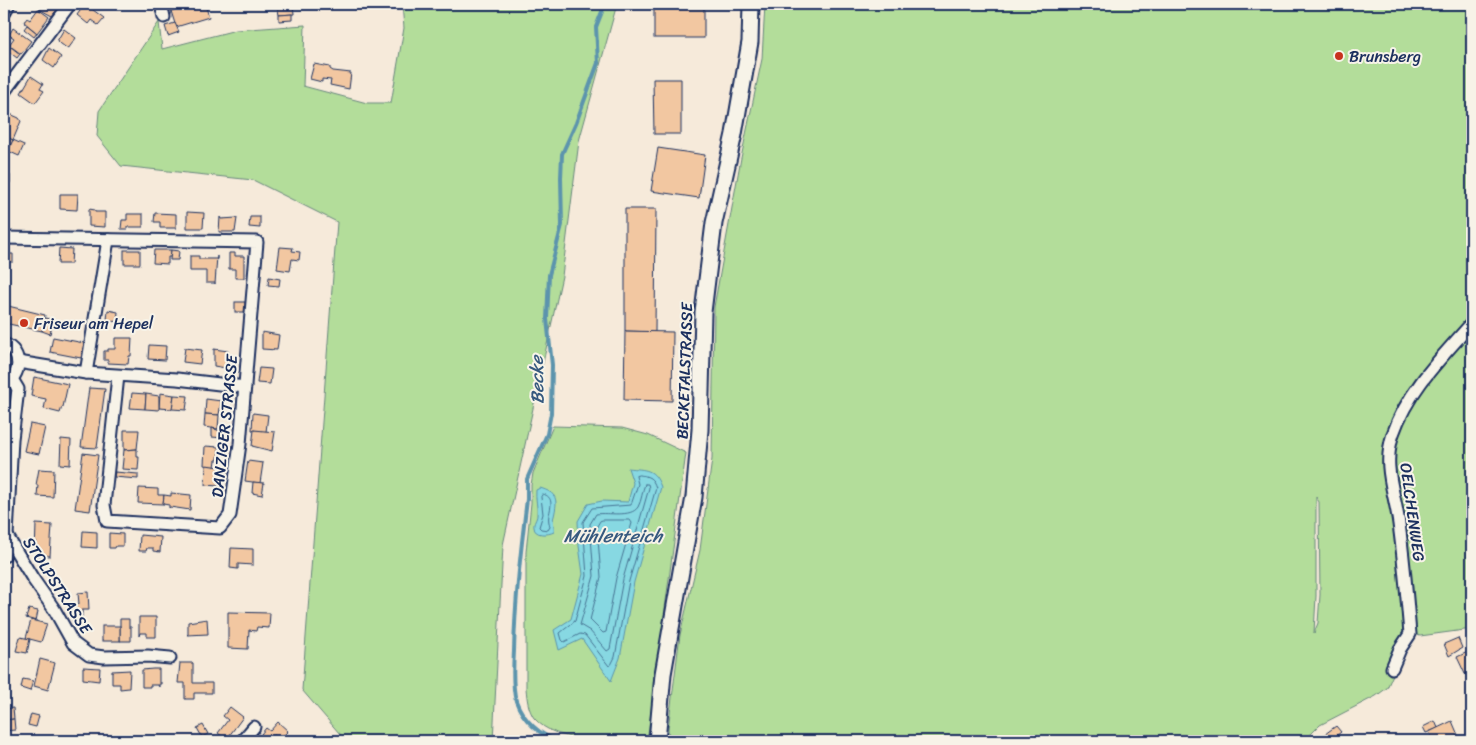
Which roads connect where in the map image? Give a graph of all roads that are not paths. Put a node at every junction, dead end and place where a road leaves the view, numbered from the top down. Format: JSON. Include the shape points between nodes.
{"nodes":[{"id":1,"x":9,"y":4,"type":"edge"},
{"id":2,"x":70,"y":4,"type":"edge"},
{"id":3,"x":161,"y":4,"type":"edge"},
{"id":4,"x":751,"y":4,"type":"edge"},
{"id":5,"x":4,"y":13,"type":"edge"},
{"id":6,"x":164,"y":16,"type":"dead end"},
{"id":7,"x":4,"y":92,"type":"edge"},
{"id":8,"x":4,"y":238,"type":"edge"},
{"id":9,"x":108,"y":240,"type":"junction"},
{"id":10,"x":1472,"y":323,"type":"edge"},
{"id":11,"x":4,"y":344,"type":"edge"},
{"id":12,"x":18,"y":362,"type":"junction"},
{"id":13,"x":86,"y":374,"type":"junction"},
{"id":14,"x":118,"y":376,"type":"junction"},
{"id":15,"x":8,"y":381,"type":"edge"},
{"id":16,"x":245,"y":387,"type":"junction"},
{"id":17,"x":7,"y":536,"type":"junction"},
{"id":18,"x":4,"y":556,"type":"edge"},
{"id":19,"x":170,"y":658,"type":"dead end"},
{"id":20,"x":1392,"y":668,"type":"dead end"},
{"id":21,"x":254,"y":727,"type":"dead end"},
{"id":22,"x":242,"y":741,"type":"edge"},
{"id":23,"x":657,"y":741,"type":"edge"}],
"edges":[{"from":1,"to":5,"type":"street"},
{"from":2,"to":7,"type":"street"},
{"from":3,"to":6,"type":"street"},
{"from":4,"to":23,"type":"main road","name":"BECKETALSTRASSE","via":[[750,42],[714,223],[702,312],[700,430],[694,497],[663,674]]},
{"from":8,"to":9,"type":"street"},
{"from":9,"to":13,"type":"street"},
{"from":9,"to":16,"type":"street","name":"DANZIGER STRASSE","via":[[257,242]]},
{"from":10,"to":20,"type":"street","name":"OELCHENWEG","via":[[1414,392],[1392,436],[1388,477],[1398,521],[1410,634]]},
{"from":11,"to":12,"type":"street","via":[[13,350]]},
{"from":12,"to":13,"type":"street"},
{"from":12,"to":15,"type":"street","via":[[16,374]]},
{"from":13,"to":14,"type":"street"},
{"from":14,"to":16,"type":"street"},
{"from":14,"to":16,"type":"street","name":"DANZIGER STRASSE","via":[[104,505],[107,521],[220,528],[230,515]]},
{"from":15,"to":17,"type":"street","via":[[18,389]]},
{"from":17,"to":18,"type":"street"},
{"from":17,"to":19,"type":"street","name":"STOLPSTRASSE","via":[[73,643],[89,655]]},
{"from":21,"to":22,"type":"street"}]}
